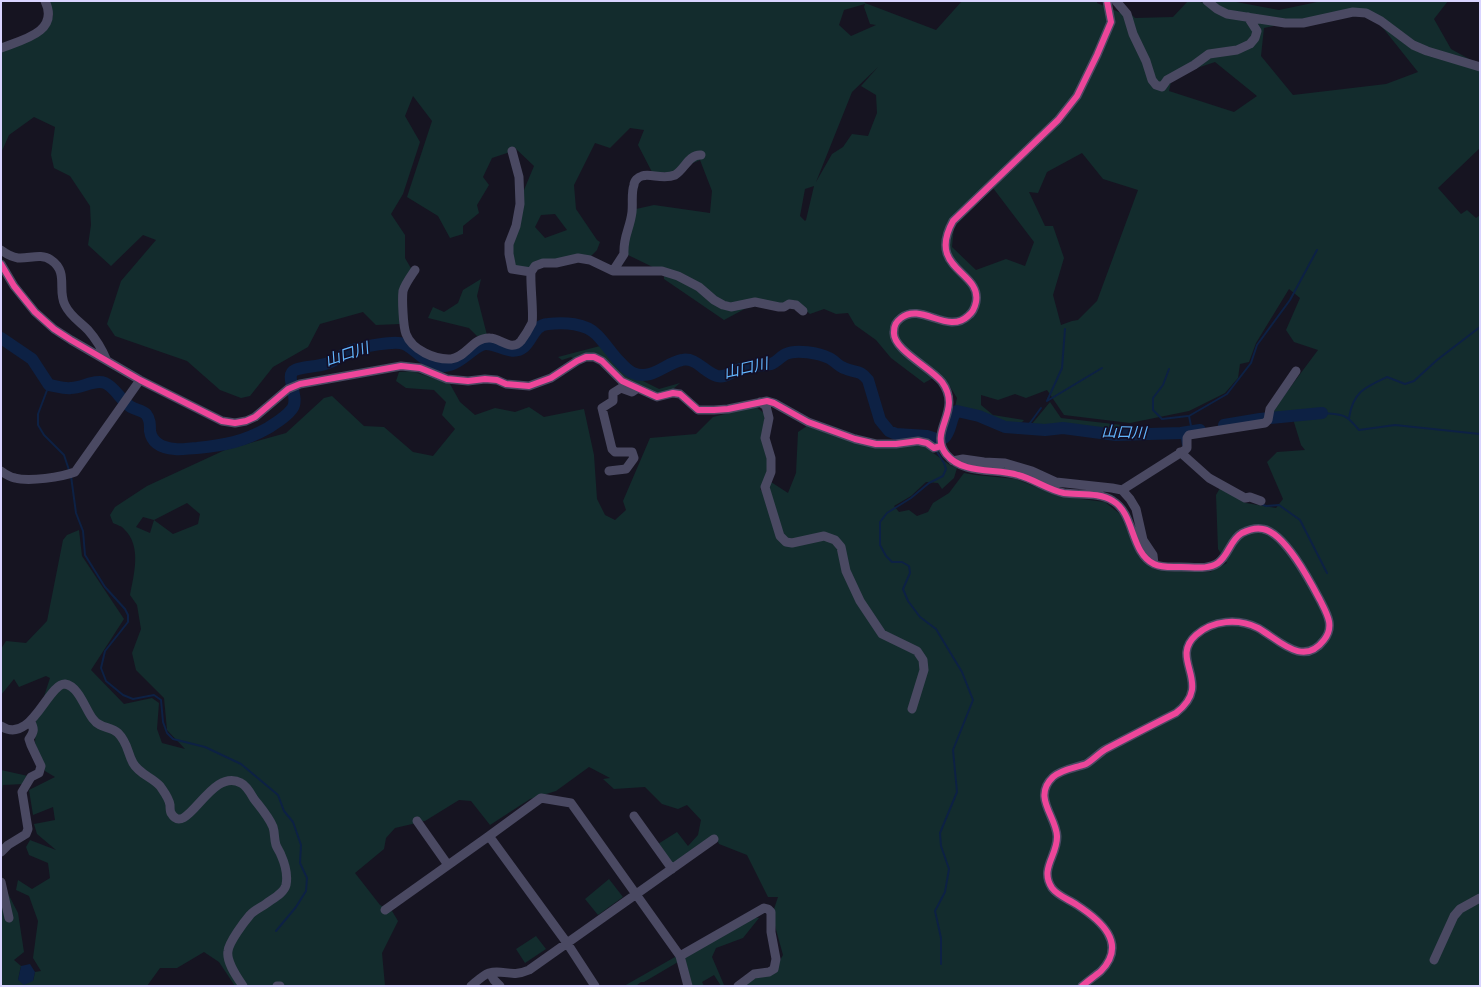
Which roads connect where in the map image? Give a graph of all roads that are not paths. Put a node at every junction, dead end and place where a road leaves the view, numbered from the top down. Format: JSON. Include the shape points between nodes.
{"nodes":[{"id":1,"x":45,"y":1,"type":"edge"},
{"id":2,"x":1108,"y":1,"type":"edge"},
{"id":3,"x":1116,"y":1,"type":"edge"},
{"id":4,"x":1207,"y":1,"type":"edge"},
{"id":5,"x":1248,"y":17,"type":"junction"},
{"id":6,"x":1,"y":48,"type":"edge"},
{"id":7,"x":1480,"y":67,"type":"edge"},
{"id":8,"x":512,"y":151,"type":"dead end"},
{"id":9,"x":701,"y":155,"type":"dead end"},
{"id":10,"x":1,"y":250,"type":"edge"},
{"id":11,"x":1,"y":264,"type":"edge"},
{"id":12,"x":415,"y":270,"type":"dead end"},
{"id":13,"x":613,"y":271,"type":"junction"},
{"id":14,"x":531,"y":272,"type":"junction"},
{"id":15,"x":803,"y":311,"type":"dead end"},
{"id":16,"x":428,"y":356,"type":"junction"},
{"id":17,"x":107,"y":361,"type":"junction"},
{"id":18,"x":420,"y":368,"type":"junction"},
{"id":19,"x":1296,"y":371,"type":"dead end"},
{"id":20,"x":140,"y":380,"type":"junction"},
{"id":21,"x":638,"y":388,"type":"junction"},
{"id":22,"x":760,"y":402,"type":"junction"},
{"id":23,"x":938,"y":446,"type":"junction"},
{"id":24,"x":1180,"y":452,"type":"junction"},
{"id":25,"x":953,"y":461,"type":"junction"},
{"id":26,"x":1,"y":471,"type":"edge"},
{"id":27,"x":609,"y":471,"type":"dead end"},
{"id":28,"x":1122,"y":490,"type":"junction"},
{"id":29,"x":1261,"y":501,"type":"dead end"},
{"id":30,"x":1154,"y":564,"type":"junction"},
{"id":31,"x":912,"y":709,"type":"dead end"},
{"id":32,"x":30,"y":722,"type":"junction"},
{"id":33,"x":1,"y":726,"type":"edge"},
{"id":34,"x":634,"y":816,"type":"dead end"},
{"id":35,"x":417,"y":821,"type":"dead end"},
{"id":36,"x":489,"y":836,"type":"junction"},
{"id":37,"x":714,"y":839,"type":"dead end"},
{"id":38,"x":1,"y":852,"type":"edge"},
{"id":39,"x":448,"y":865,"type":"junction"},
{"id":40,"x":672,"y":869,"type":"junction"},
{"id":41,"x":1,"y":882,"type":"edge"},
{"id":42,"x":636,"y":893,"type":"junction"},
{"id":43,"x":1480,"y":898,"type":"edge"},
{"id":44,"x":385,"y":910,"type":"dead end"},
{"id":45,"x":9,"y":918,"type":"dead end"},
{"id":46,"x":567,"y":943,"type":"junction"},
{"id":47,"x":680,"y":956,"type":"junction"},
{"id":48,"x":1434,"y":960,"type":"dead end"},
{"id":49,"x":490,"y":973,"type":"junction"},
{"id":50,"x":243,"y":986,"type":"edge"},
{"id":51,"x":471,"y":986,"type":"edge"},
{"id":52,"x":500,"y":986,"type":"edge"},
{"id":53,"x":595,"y":986,"type":"edge"},
{"id":54,"x":688,"y":986,"type":"edge"},
{"id":55,"x":738,"y":986,"type":"edge"},
{"id":56,"x":1082,"y":986,"type":"edge"}],
"edges":[{"from":1,"to":6,"type":"street","via":[[49,16],[40,31]]},
{"from":2,"to":23,"type":"street","via":[[1111,22],[1077,96],[1058,120],[953,221],[946,234],[944,246],[951,263],[971,283],[976,294],[976,303],[971,314],[964,320],[951,323],[917,313],[903,315],[895,324],[893,336],[898,344],[940,379],[949,393],[950,406]]},
{"from":3,"to":5,"type":"street","via":[[1127,14],[1152,80],[1162,87],[1167,80],[1209,54],[1237,50],[1250,44],[1255,38],[1256,30]]},
{"from":4,"to":5,"type":"street","via":[[1227,14]]},
{"from":5,"to":7,"type":"street","via":[[1303,23],[1354,12],[1366,13],[1413,45]]},
{"from":8,"to":14,"type":"street","via":[[519,177],[520,204],[509,244],[509,254],[512,269]]},
{"from":9,"to":13,"type":"street","via":[[692,157],[674,175],[661,178],[642,176],[637,179],[634,184],[632,213],[623,243],[624,254]]},
{"from":10,"to":17,"type":"street","via":[[18,258],[43,256],[56,264],[62,280],[64,304],[96,340]]},
{"from":11,"to":17,"type":"street","via":[[14,286],[35,312],[71,340]]},
{"from":12,"to":16,"type":"street","via":[[404,290],[402,304],[406,333]]},
{"from":13,"to":14,"type":"street","via":[[590,260],[578,258],[543,263],[535,266]]},
{"from":13,"to":15,"type":"street","via":[[662,271],[673,274],[730,307],[755,302],[779,307],[796,305]]},
{"from":14,"to":16,"type":"street","via":[[532,322],[520,342],[508,345],[491,337],[483,338],[453,358],[439,359]]},
{"from":16,"to":18,"type":"street"},
{"from":17,"to":20,"type":"street"},
{"from":18,"to":20,"type":"street","via":[[393,366],[300,384],[288,389],[255,417],[235,423],[213,417]]},
{"from":18,"to":21,"type":"street","via":[[447,379],[485,379],[529,386],[551,378],[577,361],[594,357],[602,361],[622,381]]},
{"from":19,"to":24,"type":"street","via":[[1270,409],[1265,423],[1189,435],[1187,448]]},
{"from":20,"to":26,"type":"street","via":[[75,472],[23,480]]},
{"from":21,"to":22,"type":"street","via":[[656,397],[680,394],[698,410],[728,409]]},
{"from":21,"to":27,"type":"street","via":[[632,392],[621,388],[613,393],[613,401],[602,408],[612,449],[615,452],[632,452],[634,458],[626,469]]},
{"from":22,"to":23,"type":"street","via":[[774,403],[808,422],[855,439],[876,444],[918,442]]},
{"from":22,"to":31,"type":"street","via":[[766,406],[769,418],[765,438],[771,458],[771,472],[765,487],[780,536],[786,542],[792,543],[824,536],[835,540],[841,547],[846,570],[860,601],[882,634],[917,651],[923,660],[924,670]]},
{"from":23,"to":25,"type":"street"},
{"from":24,"to":28,"type":"street"},
{"from":24,"to":29,"type":"street","via":[[1209,478],[1245,498]]},
{"from":25,"to":28,"type":"street","via":[[963,459],[1005,463],[1056,482]]},
{"from":25,"to":30,"type":"street","via":[[974,469],[1018,474],[1062,493],[1113,500],[1126,516],[1141,551]]},
{"from":28,"to":30,"type":"street","via":[[1136,509],[1143,540],[1153,556]]},
{"from":30,"to":56,"type":"street","via":[[1164,567],[1210,567],[1219,563],[1233,540],[1240,534],[1256,528],[1270,531],[1292,554],[1309,580],[1327,614],[1329,631],[1319,646],[1306,652],[1287,647],[1256,627],[1241,622],[1220,623],[1205,628],[1190,640],[1186,650],[1192,693],[1182,708],[1102,752],[1087,763],[1059,773],[1048,783],[1044,797],[1045,805],[1055,825],[1058,841],[1047,869],[1050,886],[1055,893],[1098,920],[1111,937],[1112,953],[1108,963]]},
{"from":32,"to":33,"type":"street","via":[[14,730]]},
{"from":32,"to":38,"type":"street","via":[[34,732],[29,739],[41,766],[39,773],[30,777],[22,792],[28,829],[26,834]]},
{"from":32,"to":50,"type":"street","via":[[57,689],[64,684],[69,685],[86,706],[92,719],[106,729],[118,733],[126,743],[133,762],[141,773],[159,785],[170,803],[171,813],[179,819],[190,814],[209,791],[226,781],[242,783],[247,789],[271,822],[287,874],[286,886],[282,893],[250,915],[227,951],[228,959]]},
{"from":34,"to":40,"type":"street"},
{"from":35,"to":39,"type":"street"},
{"from":36,"to":39,"type":"street"},
{"from":36,"to":42,"type":"street","via":[[541,798],[571,803]]},
{"from":36,"to":46,"type":"street"},
{"from":37,"to":40,"type":"street"},
{"from":39,"to":44,"type":"street"},
{"from":40,"to":42,"type":"street"},
{"from":41,"to":45,"type":"street"},
{"from":42,"to":46,"type":"street"},
{"from":42,"to":47,"type":"street"},
{"from":43,"to":48,"type":"street","via":[[1460,909],[1454,916]]},
{"from":46,"to":49,"type":"street","via":[[521,974]]},
{"from":46,"to":53,"type":"street"},
{"from":47,"to":54,"type":"street"},
{"from":47,"to":55,"type":"street","via":[[768,908],[771,912],[776,959],[774,969],[754,974]]},
{"from":49,"to":51,"type":"street"},
{"from":49,"to":52,"type":"street"}]}
